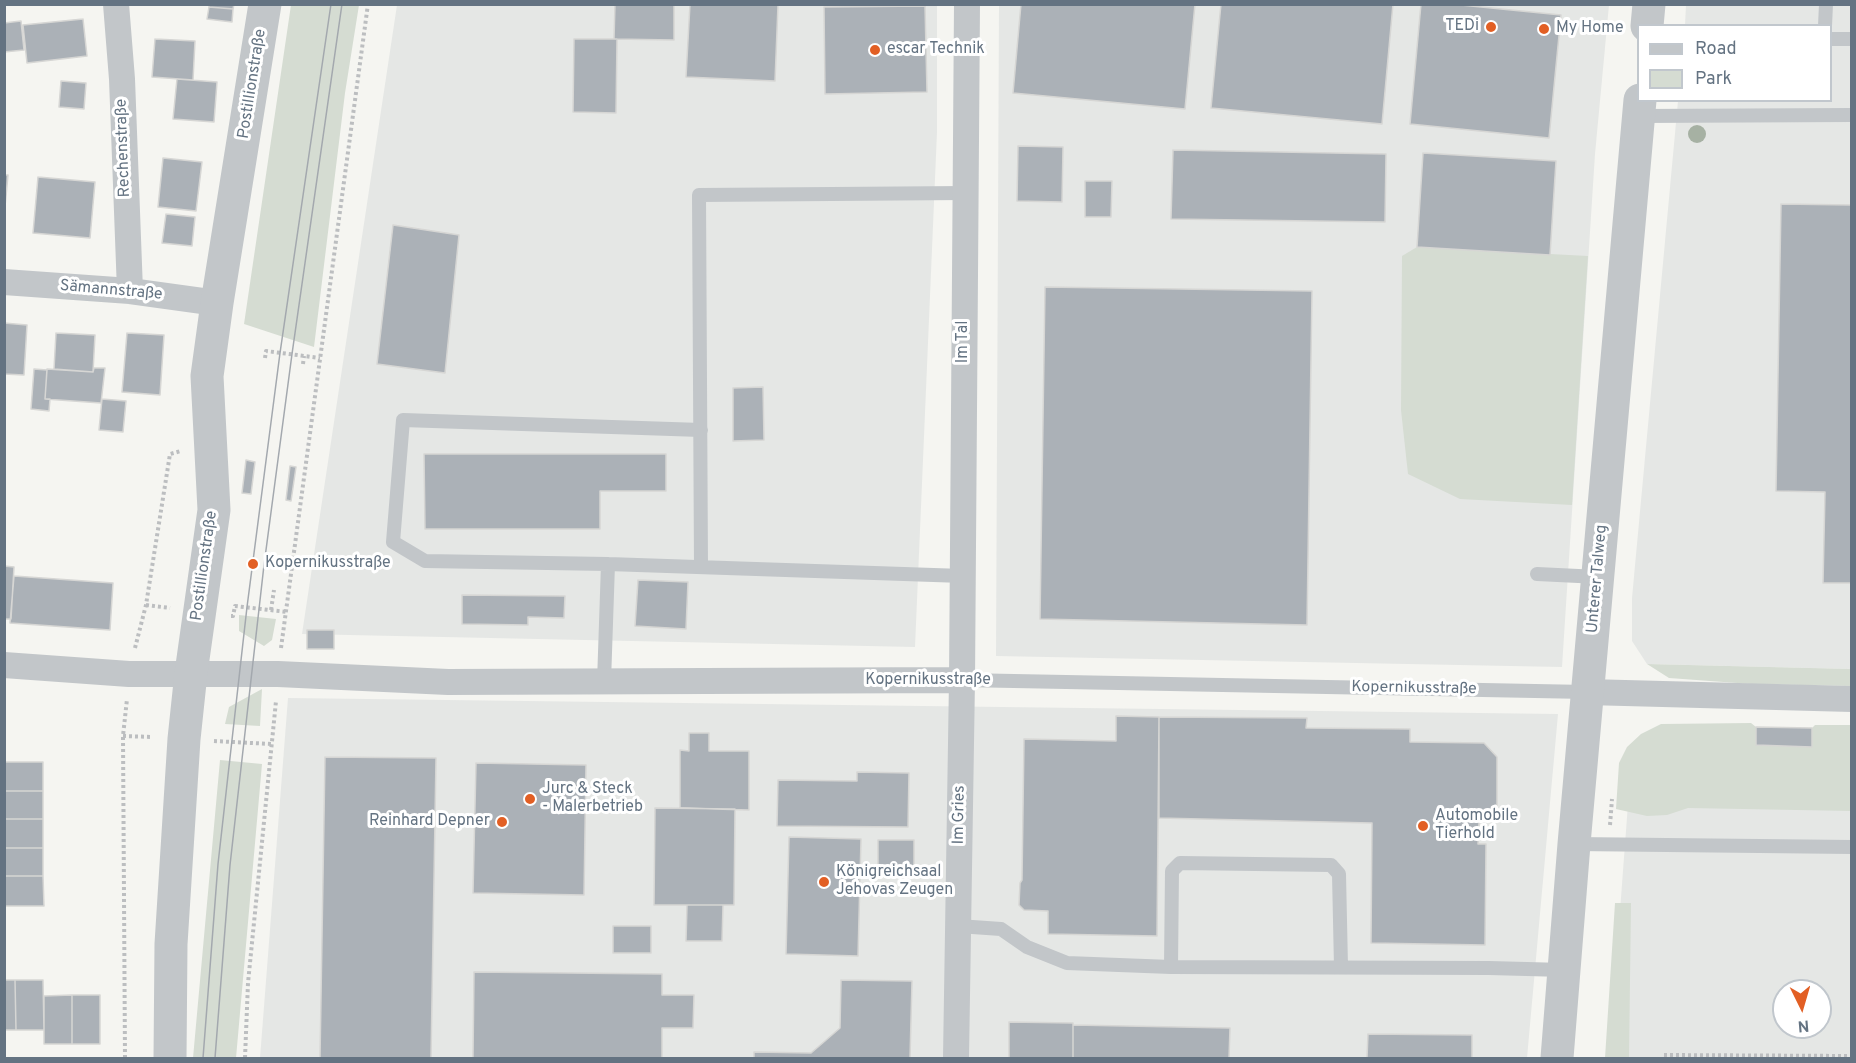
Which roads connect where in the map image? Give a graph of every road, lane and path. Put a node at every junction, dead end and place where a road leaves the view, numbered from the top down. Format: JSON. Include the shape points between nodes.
{"nodes":[{"id":1,"x":116,"y":4,"type":"edge"},
{"id":2,"x":266,"y":4,"type":"edge"},
{"id":3,"x":368,"y":4,"type":"edge"},
{"id":4,"x":967,"y":4,"type":"edge"},
{"id":5,"x":1649,"y":4,"type":"edge"},
{"id":6,"x":1826,"y":4,"type":"edge"},
{"id":7,"x":1647,"y":24,"type":"edge"},
{"id":8,"x":1825,"y":24,"type":"edge"},
{"id":9,"x":1832,"y":39,"type":"edge"},
{"id":10,"x":1851,"y":39,"type":"edge"},
{"id":11,"x":1640,"y":108,"type":"edge"},
{"id":12,"x":1851,"y":115,"type":"edge"},
{"id":13,"x":965,"y":193,"type":"junction"},
{"id":14,"x":4,"y":282,"type":"edge"},
{"id":15,"x":130,"y":291,"type":"junction"},
{"id":16,"x":217,"y":303,"type":"junction"},
{"id":17,"x":304,"y":356,"type":"junction"},
{"id":18,"x":265,"y":358,"type":"dead end"},
{"id":19,"x":320,"y":358,"type":"junction"},
{"id":20,"x":303,"y":364,"type":"dead end"},
{"id":21,"x":700,"y":430,"type":"junction"},
{"id":22,"x":170,"y":454,"type":"dead end"},
{"id":23,"x":608,"y":564,"type":"junction"},
{"id":24,"x":701,"y":567,"type":"junction"},
{"id":25,"x":1537,"y":574,"type":"dead end"},
{"id":26,"x":963,"y":576,"type":"junction"},
{"id":27,"x":1599,"y":577,"type":"junction"},
{"id":28,"x":274,"y":591,"type":"dead end"},
{"id":29,"x":271,"y":610,"type":"dead end"},
{"id":30,"x":4,"y":665,"type":"edge"},
{"id":31,"x":190,"y":673,"type":"junction"},
{"id":32,"x":129,"y":674,"type":"junction"},
{"id":33,"x":278,"y":674,"type":"junction"},
{"id":34,"x":962,"y":680,"type":"junction"},
{"id":35,"x":604,"y":682,"type":"junction"},
{"id":36,"x":1587,"y":692,"type":"junction"},
{"id":37,"x":1851,"y":699,"type":"edge"},
{"id":38,"x":1574,"y":844,"type":"junction"},
{"id":39,"x":1851,"y":847,"type":"edge"},
{"id":40,"x":958,"y":926,"type":"junction"},
{"id":41,"x":1171,"y":967,"type":"junction"},
{"id":42,"x":1341,"y":967,"type":"junction"},
{"id":43,"x":1564,"y":970,"type":"junction"},
{"id":44,"x":1664,"y":1055,"type":"dead end"},
{"id":45,"x":1851,"y":1056,"type":"edge"},
{"id":46,"x":125,"y":1059,"type":"edge"},
{"id":47,"x":170,"y":1059,"type":"edge"},
{"id":48,"x":245,"y":1059,"type":"edge"},
{"id":49,"x":956,"y":1059,"type":"edge"},
{"id":50,"x":1557,"y":1059,"type":"edge"}],
"edges":[{"from":1,"to":15,"type":"street","name":"Rechenstraße"},
{"from":2,"to":16,"type":"street","name":"Postillionstraße"},
{"from":3,"to":19,"type":"path"},
{"from":4,"to":13,"type":"street","name":"Im Tal"},
{"from":5,"to":7,"type":"street"},
{"from":6,"to":8,"type":"lane"},
{"from":9,"to":10,"type":"lane"},
{"from":11,"to":12,"type":"lane"},
{"from":11,"to":27,"type":"street","name":"Unterer Talweg"},
{"from":13,"to":21,"type":"lane","via":[[699,195]]},
{"from":13,"to":26,"type":"street","name":"Im Tal"},
{"from":14,"to":15,"type":"street","name":"Sämannstraße"},
{"from":15,"to":16,"type":"street","name":"Sämannstraße"},
{"from":16,"to":31,"type":"street","name":"Postillionstraße","via":[[207,376],[214,510]]},
{"from":17,"to":18,"type":"path","via":[[266,351]]},
{"from":17,"to":19,"type":"path"},
{"from":17,"to":20,"type":"path"},
{"from":19,"to":33,"type":"path"},
{"from":21,"to":23,"type":"lane","via":[[403,420],[393,542],[425,561]]},
{"from":21,"to":24,"type":"lane"},
{"from":22,"to":32,"type":"path","via":[[146,605]]},
{"from":23,"to":24,"type":"lane"},
{"from":23,"to":35,"type":"lane"},
{"from":24,"to":26,"type":"lane"},
{"from":25,"to":27,"type":"lane"},
{"from":26,"to":34,"type":"street","name":"Im Tal"},
{"from":27,"to":36,"type":"street","name":"Unterer Talweg"},
{"from":28,"to":29,"type":"path"},
{"from":30,"to":32,"type":"street","name":"Kopernikusstraße"},
{"from":31,"to":32,"type":"street","name":"Kopernikusstraße"},
{"from":31,"to":33,"type":"street","name":"Kopernikusstraße"},
{"from":31,"to":47,"type":"street","name":"Postillionstraße","via":[[171,944]]},
{"from":32,"to":46,"type":"path","via":[[123,736]]},
{"from":33,"to":35,"type":"street","name":"Kopernikusstraße","via":[[448,682]]},
{"from":33,"to":48,"type":"path","via":[[248,983]]},
{"from":34,"to":35,"type":"street","name":"Kopernikusstraße"},
{"from":34,"to":36,"type":"lane","name":"Kopernikusstraße"},
{"from":34,"to":40,"type":"street","name":"Im Gries"},
{"from":36,"to":37,"type":"street","name":"Kopernikusstraße"},
{"from":36,"to":38,"type":"street","name":"Unterer Talweg"},
{"from":38,"to":39,"type":"lane"},
{"from":38,"to":43,"type":"street","name":"Unterer Talweg"},
{"from":40,"to":41,"type":"lane","via":[[1001,929],[1067,963]]},
{"from":40,"to":49,"type":"street","name":"Im Gries"},
{"from":41,"to":42,"type":"lane"},
{"from":41,"to":42,"type":"lane","via":[[1172,870],[1180,863],[1331,865],[1339,874]]},
{"from":42,"to":43,"type":"lane"},
{"from":43,"to":50,"type":"street","name":"Unterer Talweg"},
{"from":44,"to":45,"type":"path"}]}
